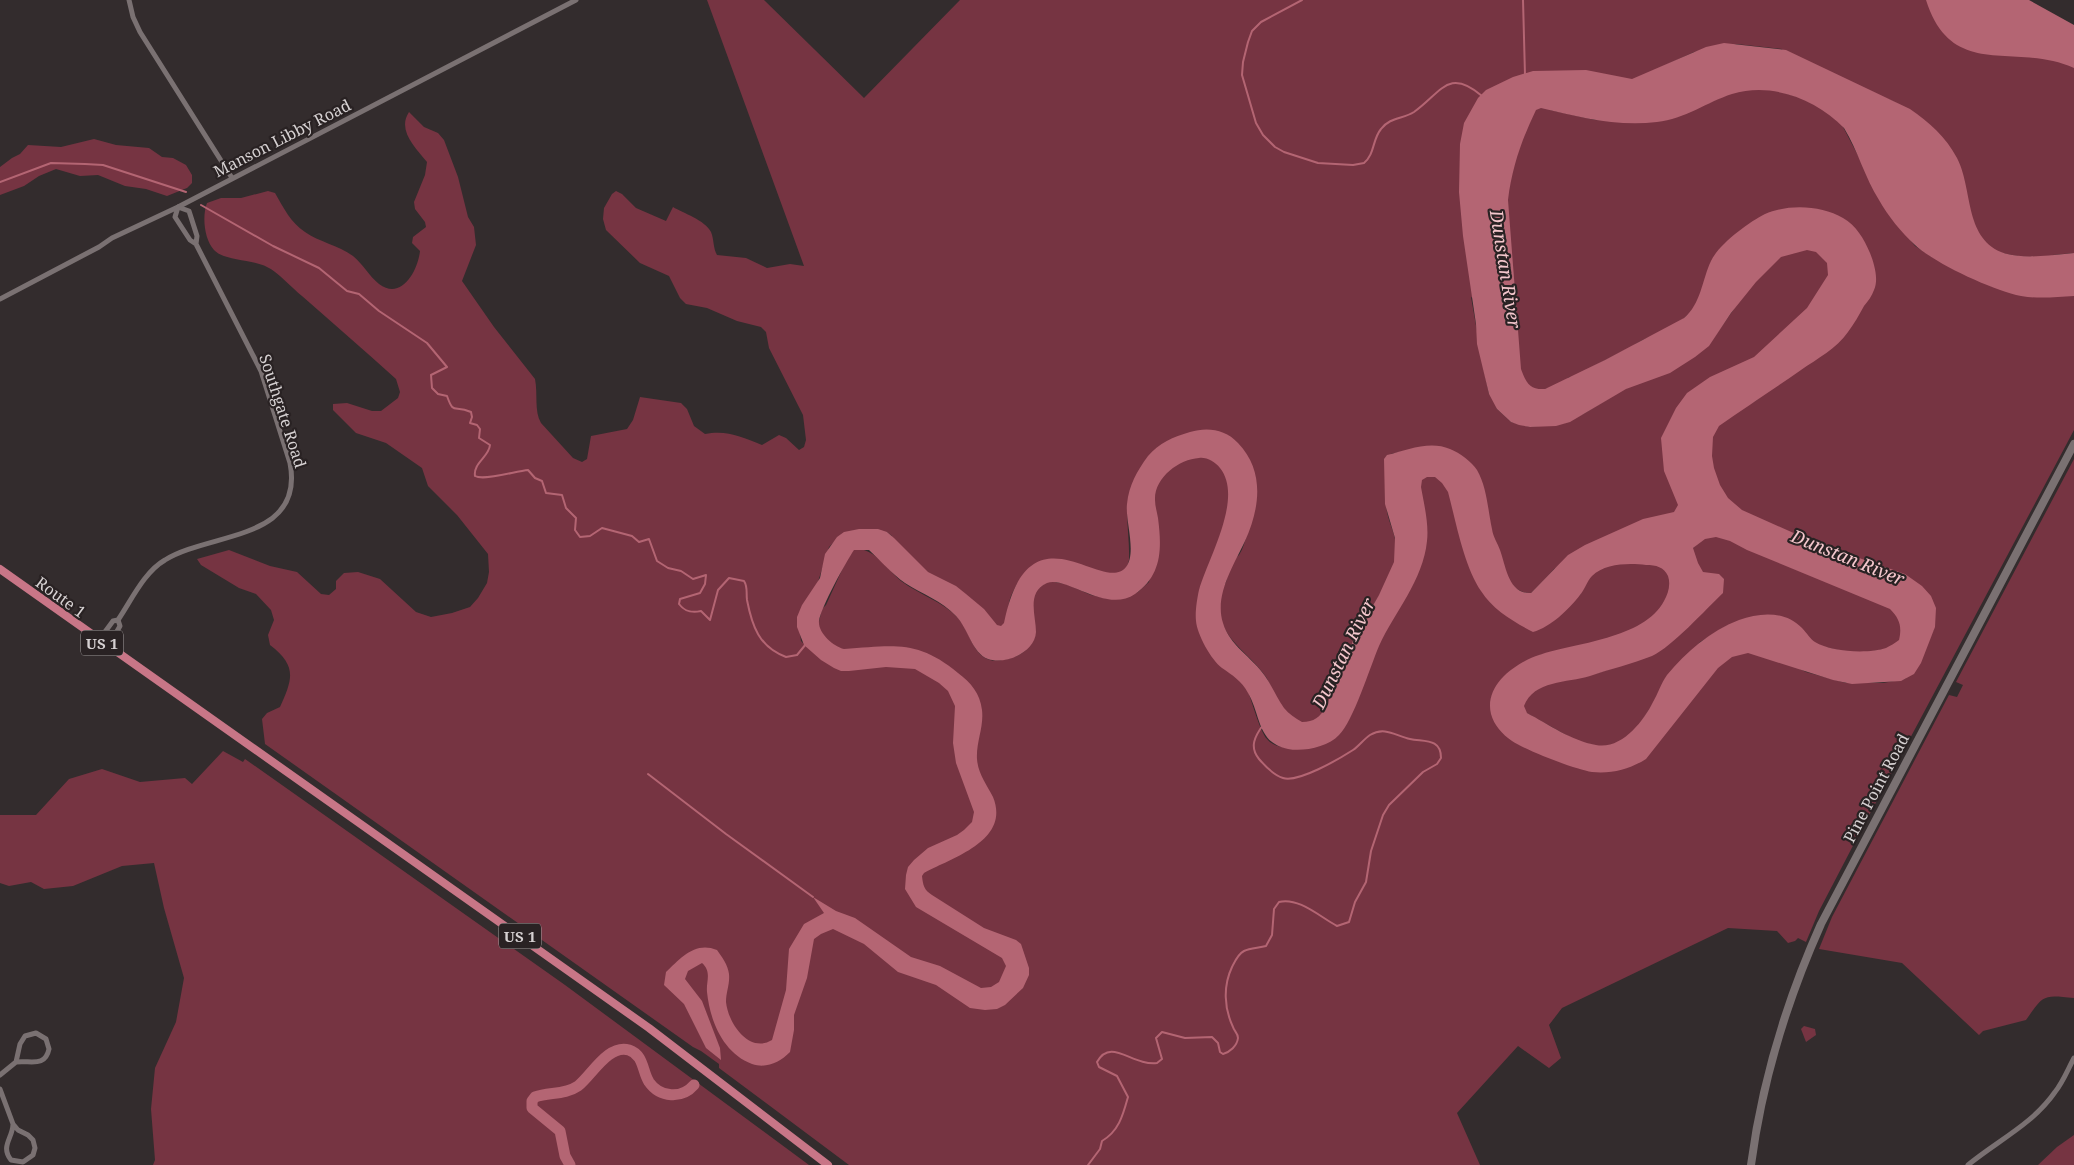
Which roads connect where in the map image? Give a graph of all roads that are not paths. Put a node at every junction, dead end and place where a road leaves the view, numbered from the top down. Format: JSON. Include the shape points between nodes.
{"nodes":[{"id":1,"x":129,"y":0,"type":"edge"},
{"id":2,"x":576,"y":0,"type":"edge"},
{"id":3,"x":232,"y":178,"type":"junction"},
{"id":4,"x":178,"y":207,"type":"junction"},
{"id":5,"x":196,"y":244,"type":"junction"},
{"id":6,"x":0,"y":299,"type":"edge"},
{"id":7,"x":2074,"y":444,"type":"edge"},
{"id":8,"x":0,"y":569,"type":"edge"},
{"id":9,"x":118,"y":620,"type":"junction"},
{"id":10,"x":99,"y":640,"type":"junction"},
{"id":11,"x":108,"y":646,"type":"junction"},
{"id":12,"x":2074,"y":1058,"type":"edge"},
{"id":13,"x":16,"y":1062,"type":"junction"},
{"id":14,"x":0,"y":1075,"type":"edge"},
{"id":15,"x":0,"y":1089,"type":"edge"},
{"id":16,"x":13,"y":1124,"type":"junction"},
{"id":17,"x":828,"y":1165,"type":"edge"},
{"id":18,"x":1751,"y":1165,"type":"edge"},
{"id":19,"x":1968,"y":1165,"type":"edge"}],
"edges":[{"from":1,"to":3,"type":"street","via":[[132,17],[140,32]]},
{"from":2,"to":3,"type":"street","name":"Manson Libby Road"},
{"from":3,"to":4,"type":"street","name":"Manson Libby Road"},
{"from":4,"to":5,"type":"street","name":"Southgate Road","via":[[175,217]]},
{"from":4,"to":5,"type":"street","name":"Southgate Road","via":[[189,211],[197,236]]},
{"from":4,"to":6,"type":"street","name":"Manson Libby Road","via":[[112,238]]},
{"from":5,"to":9,"type":"street","name":"Southgate Road","via":[[260,371],[290,463],[292,487],[283,509],[267,523],[179,552],[163,561]]},
{"from":7,"to":18,"type":"main road","name":"Pine Point Road","via":[[1821,924],[1776,1045]]},
{"from":8,"to":10,"type":"main road","name":"Route 1","number":"US 1"},
{"from":9,"to":10,"type":"street","name":"Southgate Road","via":[[113,621]]},
{"from":9,"to":11,"type":"street","name":"Southgate Road","via":[[120,626]]},
{"from":10,"to":11,"type":"main road","name":"Route 1","number":"US 1"},
{"from":11,"to":17,"type":"main road","name":"Route 1","number":"US 1","via":[[649,1028]]},
{"from":12,"to":19,"type":"street","via":[[2056,1092],[2038,1112]]},
{"from":13,"to":13,"type":"street","via":[[25,1036],[36,1033],[46,1039],[49,1049],[43,1060]]},
{"from":13,"to":14,"type":"street"},
{"from":15,"to":16,"type":"street"},
{"from":16,"to":16,"type":"street","via":[[5,1152],[13,1161],[26,1162],[34,1153],[34,1143],[30,1136]]}]}
